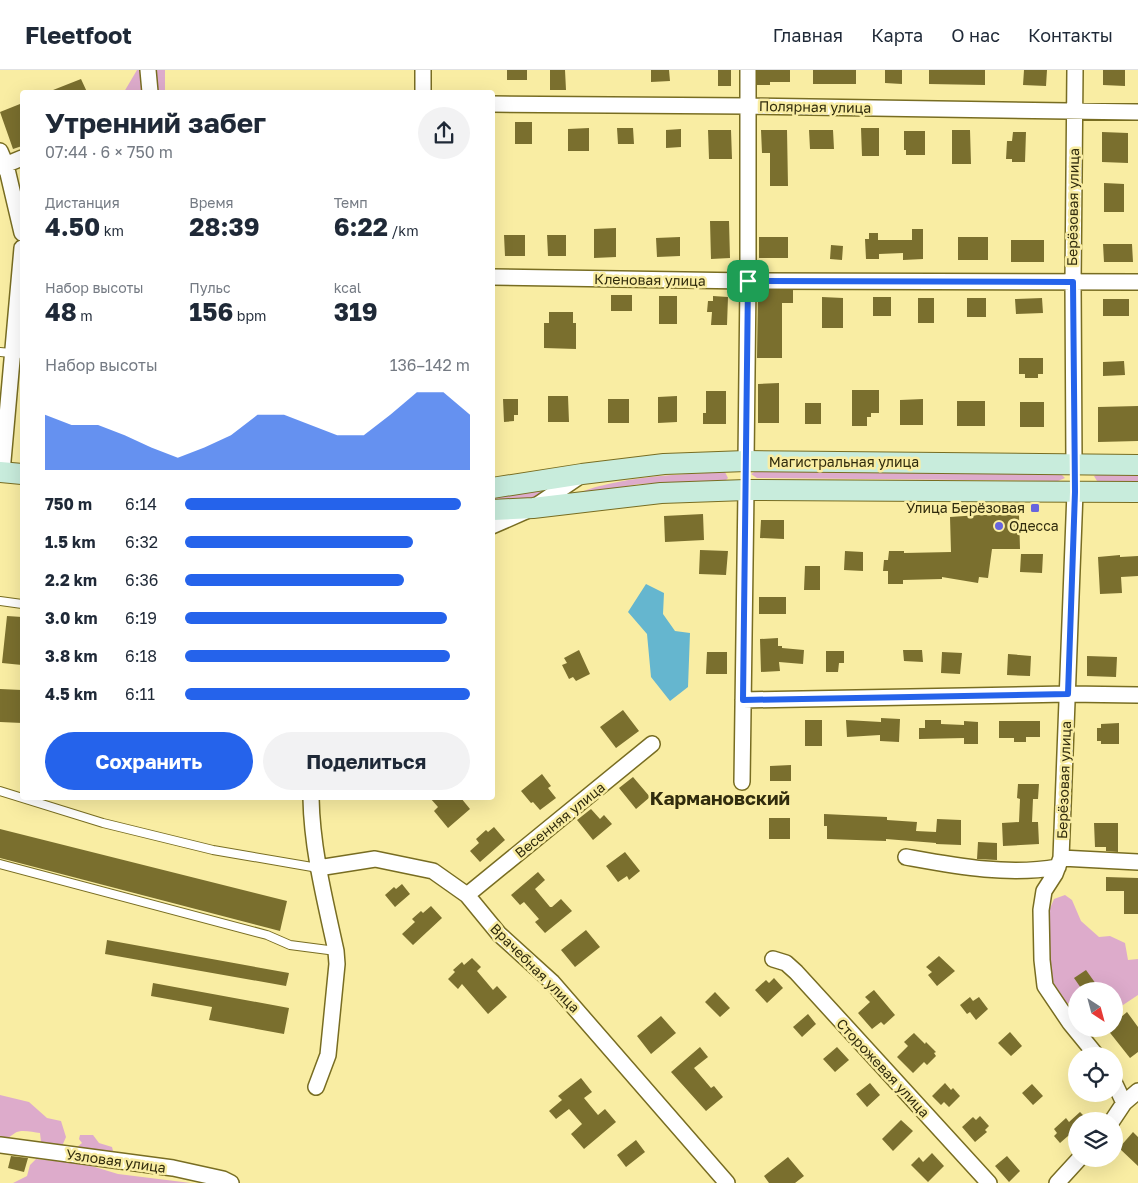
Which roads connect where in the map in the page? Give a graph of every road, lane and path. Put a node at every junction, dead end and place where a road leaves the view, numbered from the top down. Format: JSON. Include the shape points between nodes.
{"nodes":[{"id":1,"x":148,"y":70,"type":"edge"},
{"id":2,"x":423,"y":70,"type":"edge"},
{"id":3,"x":748,"y":70,"type":"edge"},
{"id":4,"x":1075,"y":70,"type":"edge"},
{"id":5,"x":150,"y":90,"type":"edge"},
{"id":6,"x":423,"y":90,"type":"edge"},
{"id":7,"x":495,"y":104,"type":"edge"},
{"id":8,"x":747,"y":106,"type":"junction"},
{"id":9,"x":1074,"y":112,"type":"junction"},
{"id":10,"x":1138,"y":112,"type":"edge"},
{"id":11,"x":20,"y":158,"type":"edge"},
{"id":12,"x":2,"y":161,"type":"edge"},
{"id":13,"x":20,"y":226,"type":"edge"},
{"id":14,"x":20,"y":275,"type":"edge"},
{"id":15,"x":495,"y":277,"type":"edge"},
{"id":16,"x":748,"y":281,"type":"junction"},
{"id":17,"x":1073,"y":282,"type":"junction"},
{"id":18,"x":1138,"y":282,"type":"edge"},
{"id":19,"x":12,"y":353,"type":"edge"},
{"id":20,"x":746,"y":461,"type":"junction"},
{"id":21,"x":1074,"y":464,"type":"junction"},
{"id":22,"x":1138,"y":465,"type":"edge"},
{"id":23,"x":1,"y":472,"type":"edge"},
{"id":24,"x":20,"y":474,"type":"edge"},
{"id":25,"x":582,"y":474,"type":"junction"},
{"id":26,"x":495,"y":488,"type":"edge"},
{"id":27,"x":746,"y":490,"type":"junction"},
{"id":28,"x":1075,"y":492,"type":"junction"},
{"id":29,"x":1138,"y":492,"type":"edge"},
{"id":30,"x":533,"y":508,"type":"junction"},
{"id":31,"x":495,"y":510,"type":"edge"},
{"id":32,"x":495,"y":525,"type":"edge"},
{"id":33,"x":0,"y":601,"type":"edge"},
{"id":34,"x":20,"y":604,"type":"edge"},
{"id":35,"x":1068,"y":694,"type":"junction"},
{"id":36,"x":1138,"y":695,"type":"edge"},
{"id":37,"x":743,"y":700,"type":"junction"},
{"id":38,"x":652,"y":744,"type":"dead end"},
{"id":39,"x":742,"y":782,"type":"dead end"},
{"id":40,"x":0,"y":791,"type":"edge"},
{"id":41,"x":20,"y":797,"type":"edge"},
{"id":42,"x":29,"y":800,"type":"edge"},
{"id":43,"x":312,"y":800,"type":"edge"},
{"id":44,"x":906,"y":857,"type":"dead end"},
{"id":45,"x":1059,"y":862,"type":"junction"},
{"id":46,"x":1138,"y":862,"type":"edge"},
{"id":47,"x":0,"y":864,"type":"edge"},
{"id":48,"x":318,"y":868,"type":"junction"},
{"id":49,"x":467,"y":895,"type":"junction"},
{"id":50,"x":336,"y":951,"type":"junction"},
{"id":51,"x":773,"y":959,"type":"dead end"},
{"id":52,"x":1090,"y":1047,"type":"edge"},
{"id":53,"x":316,"y":1087,"type":"dead end"},
{"id":54,"x":1138,"y":1091,"type":"edge"},
{"id":55,"x":1124,"y":1103,"type":"joint"},
{"id":56,"x":1118,"y":1112,"type":"edge"},
{"id":57,"x":0,"y":1145,"type":"edge"},
{"id":58,"x":1072,"y":1167,"type":"edge"},
{"id":59,"x":231,"y":1183,"type":"edge"},
{"id":60,"x":726,"y":1183,"type":"edge"},
{"id":61,"x":989,"y":1183,"type":"edge"},
{"id":62,"x":1057,"y":1183,"type":"edge"}],
"edges":[{"from":1,"to":5,"type":"street"},
{"from":2,"to":6,"type":"street"},
{"from":3,"to":8,"type":"street"},
{"from":4,"to":9,"type":"street","name":"Берёзовая улица"},
{"from":7,"to":8,"type":"street","name":"Полярная улица"},
{"from":8,"to":9,"type":"street","name":"Полярная улица"},
{"from":8,"to":16,"type":"street"},
{"from":9,"to":10,"type":"street","name":"Полярная улица"},
{"from":9,"to":17,"type":"street","name":"Берёзовая улица"},
{"from":11,"to":12,"type":"street"},
{"from":12,"to":13,"type":"street"},
{"from":14,"to":19,"type":"street"},
{"from":15,"to":16,"type":"street","name":"Кленовая улица"},
{"from":16,"to":17,"type":"street","name":"Кленовая улица"},
{"from":16,"to":20,"type":"street"},
{"from":17,"to":18,"type":"street","name":"Кленовая улица"},
{"from":17,"to":21,"type":"street","name":"Берёзовая улица"},
{"from":19,"to":23,"type":"street"},
{"from":20,"to":21,"type":"main road","name":"Магистральная улица"},
{"from":20,"to":25,"type":"main road","name":"Магистральная улица","via":[[664,464]]},
{"from":20,"to":27,"type":"main road"},
{"from":21,"to":22,"type":"main road","name":"Магистральная улица"},
{"from":21,"to":28,"type":"main road"},
{"from":23,"to":24,"type":"main road"},
{"from":25,"to":26,"type":"main road","name":"Магистральная улица"},
{"from":25,"to":30,"type":"street"},
{"from":27,"to":28,"type":"main road","name":"Магистральная улица"},
{"from":27,"to":30,"type":"main road","name":"Магистральная улица","via":[[661,493]]},
{"from":27,"to":37,"type":"street"},
{"from":28,"to":29,"type":"main road","name":"Магистральная улица"},
{"from":28,"to":35,"type":"street","name":"Берёзовая улица"},
{"from":30,"to":31,"type":"main road","name":"Магистральная улица"},
{"from":30,"to":32,"type":"street"},
{"from":33,"to":34,"type":"lane"},
{"from":35,"to":36,"type":"street"},
{"from":35,"to":37,"type":"street"},
{"from":35,"to":45,"type":"street","name":"Берёзовая улица"},
{"from":37,"to":39,"type":"street"},
{"from":38,"to":49,"type":"street","name":"Весенняя улица"},
{"from":40,"to":41,"type":"lane"},
{"from":42,"to":48,"type":"lane","via":[[103,823],[213,850]]},
{"from":43,"to":48,"type":"street"},
{"from":44,"to":45,"type":"street","via":[[958,867],[1023,871]]},
{"from":45,"to":46,"type":"street"},
{"from":45,"to":52,"type":"street","via":[[1044,891],[1041,910],[1045,986]]},
{"from":47,"to":50,"type":"lane","via":[[266,935],[290,945]]},
{"from":48,"to":49,"type":"street","name":"Врачебная улица","via":[[375,859],[433,872]]},
{"from":48,"to":50,"type":"street"},
{"from":49,"to":60,"type":"street","name":"Врачебная улица","via":[[499,934],[552,982]]},
{"from":50,"to":53,"type":"street","via":[[328,1055]]},
{"from":51,"to":61,"type":"street","name":"Сторожевая улица","via":[[786,963],[796,972]]},
{"from":54,"to":55,"type":"street"},
{"from":55,"to":56,"type":"street"},
{"from":57,"to":59,"type":"street","name":"Узловая улица","via":[[173,1168]]},
{"from":58,"to":62,"type":"street"}]}
